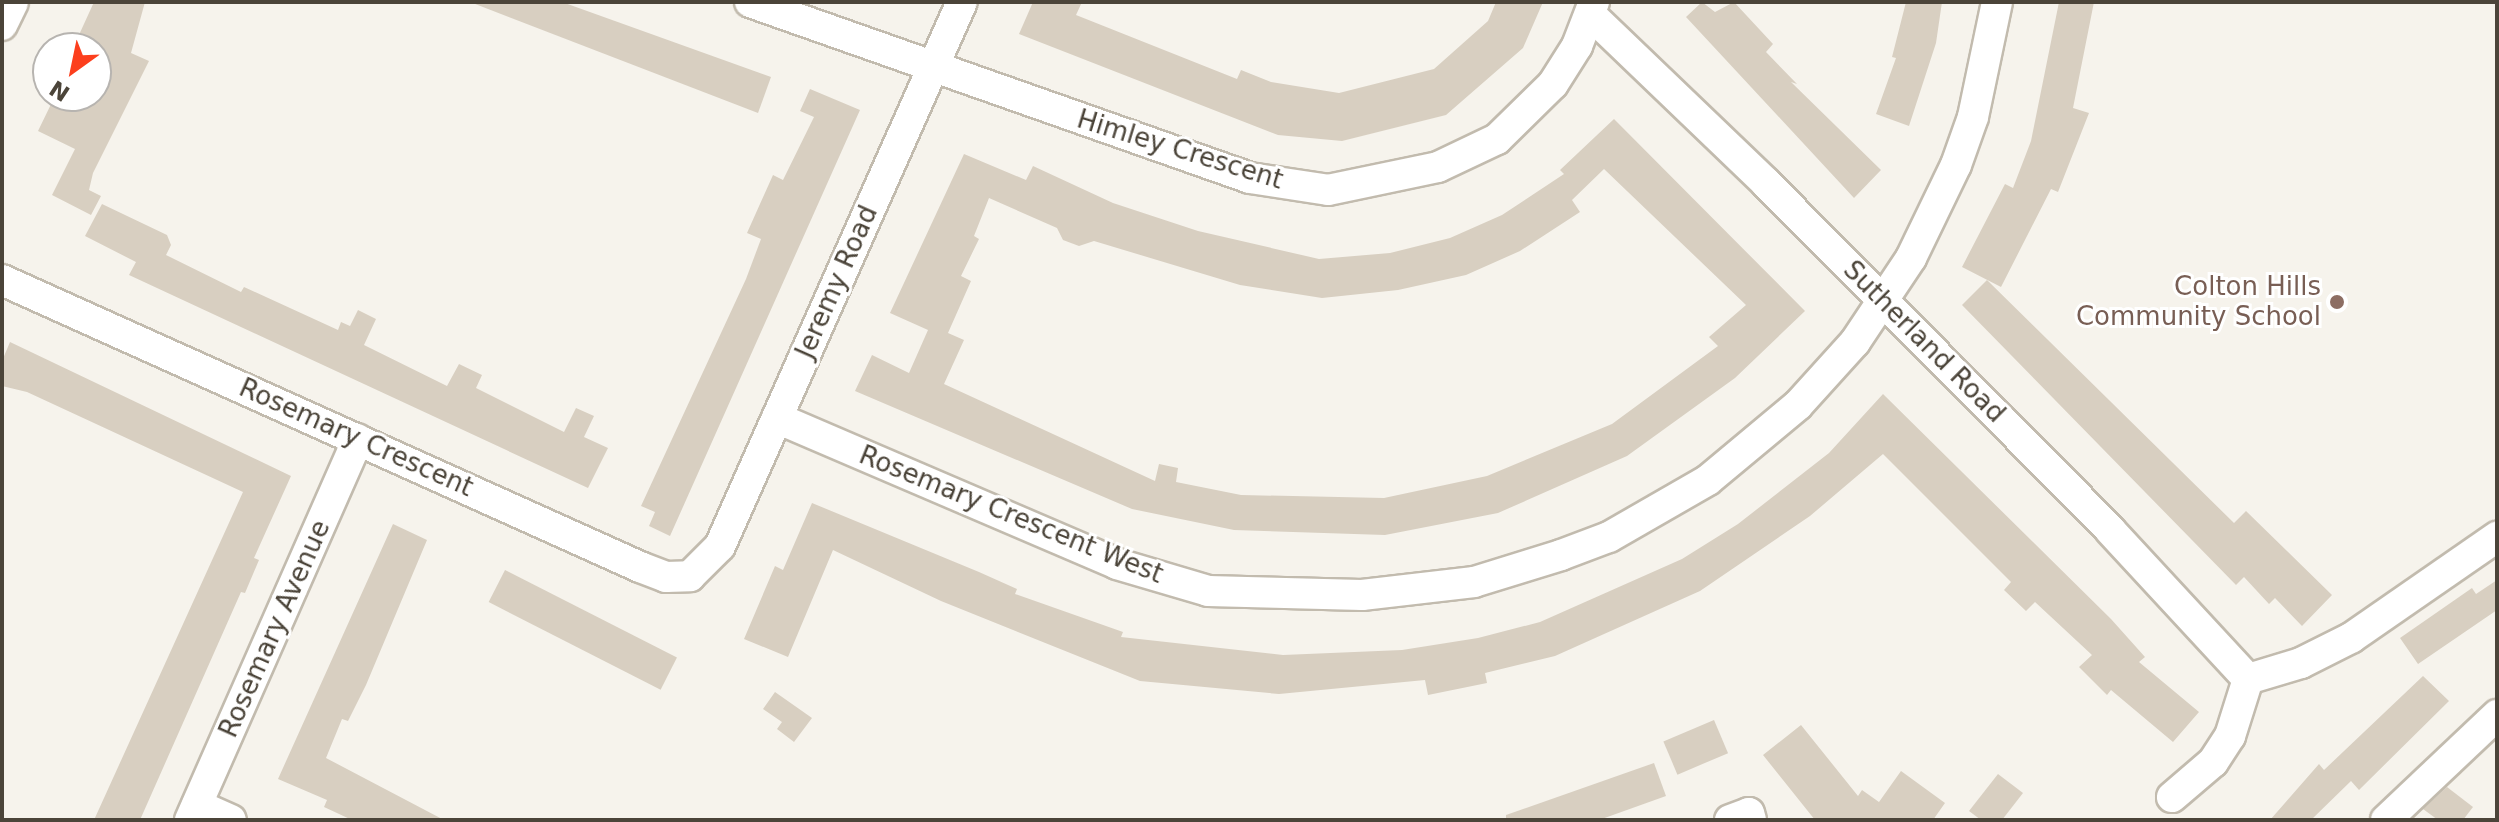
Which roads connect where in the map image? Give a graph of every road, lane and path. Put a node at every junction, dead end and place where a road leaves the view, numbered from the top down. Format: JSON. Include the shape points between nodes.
{"nodes":[{"id":1,"x":13,"y":2,"type":"edge"},
{"id":2,"x":750,"y":2,"type":"edge"},
{"id":3,"x":962,"y":2,"type":"edge"},
{"id":4,"x":1997,"y":2,"type":"edge"},
{"id":5,"x":1592,"y":8,"type":"edge"},
{"id":6,"x":2,"y":25,"type":"edge"},
{"id":7,"x":932,"y":66,"type":"junction"},
{"id":8,"x":2,"y":280,"type":"edge"},
{"id":9,"x":1884,"y":303,"type":"junction"},
{"id":10,"x":777,"y":418,"type":"junction"},
{"id":11,"x":358,"y":439,"type":"junction"},
{"id":12,"x":2497,"y":537,"type":"edge"},
{"id":13,"x":710,"y":562,"type":"joint"},
{"id":14,"x":2248,"y":679,"type":"junction"},
{"id":15,"x":2497,"y":715,"type":"edge"},
{"id":16,"x":2172,"y":797,"type":"dead end"},
{"id":17,"x":194,"y":812,"type":"edge"},
{"id":18,"x":231,"y":820,"type":"edge"},
{"id":19,"x":2386,"y":820,"type":"edge"}],
"edges":[{"from":1,"to":6,"type":"street"},
{"from":2,"to":7,"type":"street","name":"Himley Crescent"},
{"from":3,"to":7,"type":"street","name":"Jeremy Road"},
{"from":4,"to":9,"type":"street","name":"Rosemary Crescent West","via":[[1973,117],[1956,165]]},
{"from":5,"to":7,"type":"street","name":"Himley Crescent","via":[[1553,84],[1497,139],[1438,167],[1356,188],[1328,190],[1250,178]]},
{"from":5,"to":9,"type":"street","name":"Sutherland Road"},
{"from":7,"to":10,"type":"street","name":"Jeremy Road"},
{"from":8,"to":11,"type":"street","name":"Rosemary Crescent"},
{"from":9,"to":10,"type":"street","name":"Rosemary Crescent West","via":[[1798,405],[1737,458],[1671,504],[1609,537],[1474,582],[1362,595],[1208,591],[1150,575]]},
{"from":9,"to":14,"type":"street","name":"Sutherland Road","via":[[2110,530]]},
{"from":10,"to":13,"type":"street","name":"Jeremy Road"},
{"from":11,"to":13,"type":"street","name":"Rosemary Crescent","via":[[666,577],[690,576]]},
{"from":11,"to":17,"type":"street","name":"Rosemary Avenue"},
{"from":12,"to":14,"type":"street","via":[[2351,638],[2301,663]]},
{"from":14,"to":16,"type":"street","via":[[2230,736],[2213,762]]},
{"from":15,"to":19,"type":"street"},
{"from":17,"to":18,"type":"street"}]}
